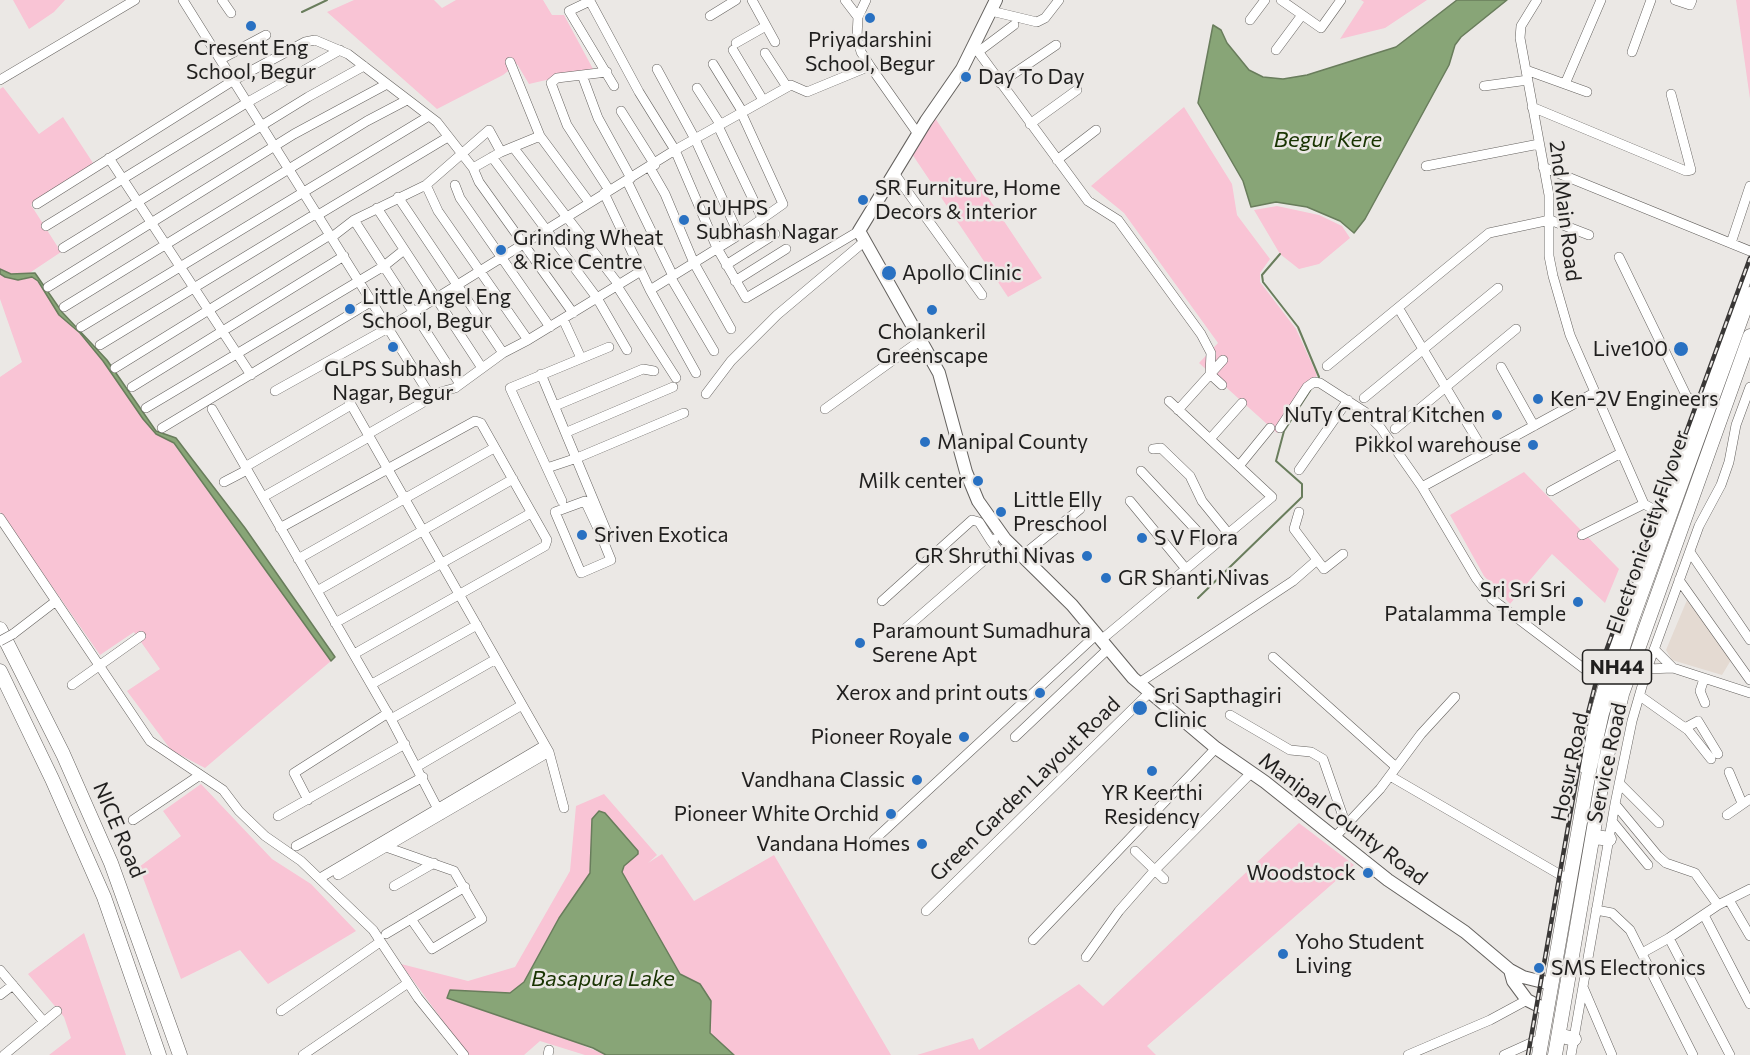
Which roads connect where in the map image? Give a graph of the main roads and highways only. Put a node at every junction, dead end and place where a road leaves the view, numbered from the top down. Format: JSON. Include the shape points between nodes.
{"nodes":[{"id":1,"x":993,"y":6,"type":"edge"},
{"id":2,"x":1750,"y":294,"type":"edge"},
{"id":3,"x":1750,"y":310,"type":"edge"},
{"id":4,"x":1750,"y":336,"type":"edge"},
{"id":5,"x":1750,"y":348,"type":"edge"},
{"id":6,"x":6,"y":631,"type":"edge"},
{"id":7,"x":0,"y":671,"type":"edge"},
{"id":8,"x":1510,"y":970,"type":"junction"},
{"id":9,"x":1548,"y":983,"type":"junction"},
{"id":10,"x":1541,"y":1007,"type":"road end"},
{"id":11,"x":1537,"y":1048,"type":"edge"},
{"id":12,"x":159,"y":1055,"type":"edge"},
{"id":13,"x":180,"y":1055,"type":"edge"},
{"id":14,"x":1547,"y":1055,"type":"edge"},
{"id":15,"x":1557,"y":1055,"type":"edge"}],
"edges":[{"from":1,"to":8,"type":"main road","name":"Manipal County Road","via":[[976,49],[894,173],[862,236],[939,373],[966,472],[995,537],[1022,556],[1072,605],[1139,683],[1216,748],[1388,880],[1466,932]]},
{"from":2,"to":9,"type":"highway","name":"Hosur Road","number":"NH44","via":[[1602,713]]},
{"from":3,"to":14,"type":"highway","name":"Electronic City Flyover","via":[[1620,678],[1603,744]]},
{"from":4,"to":15,"type":"highway","name":"Electronic City Flyover","via":[[1622,694],[1605,764]]},
{"from":5,"to":15,"type":"highway","name":"Hosur Road","number":"NH44","via":[[1643,642],[1609,765],[1603,838],[1568,1038]]},
{"from":6,"to":13,"type":"highway","name":"NICE Road","via":[[111,863]]},
{"from":7,"to":12,"type":"highway","name":"NICE Road","via":[[104,897]]},
{"from":8,"to":9,"type":"main road","name":"Manipal County Road"},
{"from":8,"to":10,"type":"main road","via":[[1527,1000]]},
{"from":9,"to":11,"type":"highway","name":"Hosur Road","number":"NH44"}]}
